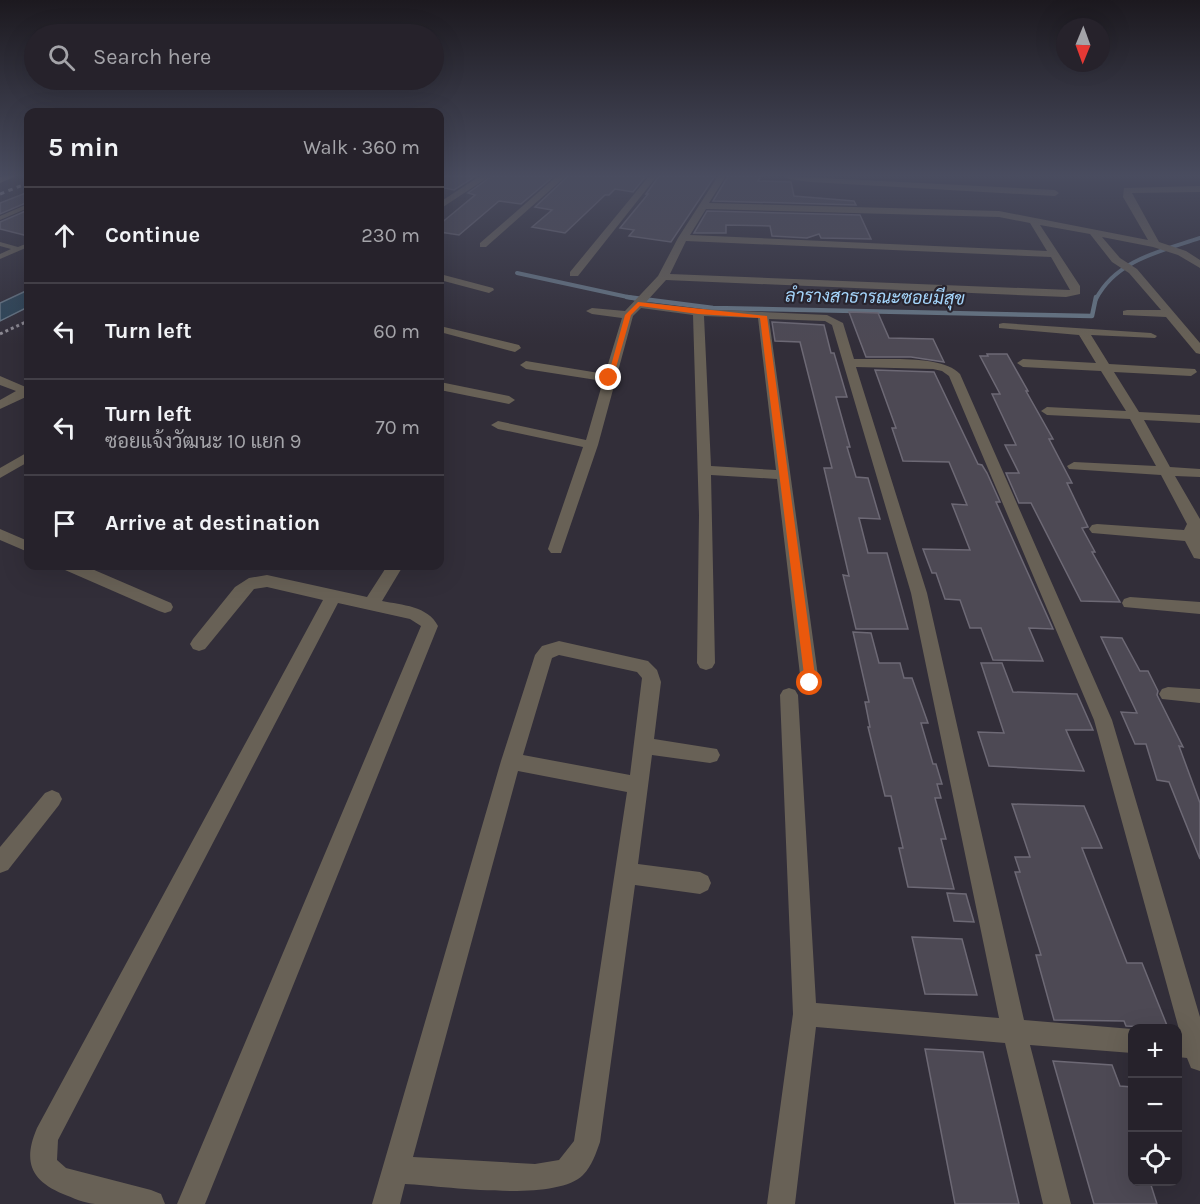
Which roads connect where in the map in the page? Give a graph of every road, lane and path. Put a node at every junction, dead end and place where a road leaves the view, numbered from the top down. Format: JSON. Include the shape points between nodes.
{"nodes":[{"id":1,"x":497,"y":232,"type":"edge"},
{"id":2,"x":608,"y":232,"type":"edge"},
{"id":3,"x":687,"y":232,"type":"edge"},
{"id":4,"x":1040,"y":232,"type":"edge"},
{"id":5,"x":1094,"y":232,"type":"edge"},
{"id":6,"x":1099,"y":232,"type":"edge"},
{"id":7,"x":1150,"y":232,"type":"edge"},
{"id":8,"x":683,"y":238,"type":"junction"},
{"id":9,"x":0,"y":244,"type":"edge"},
{"id":10,"x":483,"y":244,"type":"dead end"},
{"id":11,"x":1158,"y":245,"type":"junction"},
{"id":12,"x":24,"y":247,"type":"edge"},
{"id":13,"x":18,"y":249,"type":"junction"},
{"id":14,"x":1053,"y":254,"type":"junction"},
{"id":15,"x":0,"y":257,"type":"edge"},
{"id":16,"x":1200,"y":265,"type":"edge"},
{"id":17,"x":574,"y":274,"type":"dead end"},
{"id":18,"x":663,"y":277,"type":"junction"},
{"id":19,"x":444,"y":278,"type":"edge"},
{"id":20,"x":489,"y":290,"type":"dead end"},
{"id":21,"x":641,"y":301,"type":"junction"},
{"id":22,"x":592,"y":311,"type":"dead end"},
{"id":23,"x":698,"y":312,"type":"junction"},
{"id":24,"x":1127,"y":313,"type":"dead end"},
{"id":25,"x":1170,"y":314,"type":"junction"},
{"id":26,"x":628,"y":315,"type":"junction"},
{"id":27,"x":763,"y":316,"type":"junction"},
{"id":28,"x":24,"y":323,"type":"edge"},
{"id":29,"x":1004,"y":326,"type":"dead end"},
{"id":30,"x":444,"y":330,"type":"edge"},
{"id":31,"x":1083,"y":332,"type":"junction"},
{"id":32,"x":0,"y":334,"type":"edge"},
{"id":33,"x":1151,"y":336,"type":"dead end"},
{"id":34,"x":515,"y":348,"type":"dead end"},
{"id":35,"x":1200,"y":350,"type":"edge"},
{"id":36,"x":850,"y":363,"type":"junction"},
{"id":37,"x":1023,"y":363,"type":"dead end"},
{"id":38,"x":526,"y":365,"type":"dead end"},
{"id":39,"x":1106,"y":367,"type":"junction"},
{"id":40,"x":1191,"y":372,"type":"dead end"},
{"id":41,"x":609,"y":378,"type":"junction"},
{"id":42,"x":0,"y":380,"type":"edge"},
{"id":43,"x":444,"y":387,"type":"edge"},
{"id":44,"x":24,"y":391,"type":"edge"},
{"id":45,"x":24,"y":393,"type":"edge"},
{"id":46,"x":509,"y":400,"type":"dead end"},
{"id":47,"x":0,"y":405,"type":"edge"},
{"id":48,"x":1047,"y":411,"type":"dead end"},
{"id":49,"x":1135,"y":416,"type":"junction"},
{"id":50,"x":1200,"y":419,"type":"edge"},
{"id":51,"x":498,"y":424,"type":"dead end"},
{"id":52,"x":591,"y":444,"type":"junction"},
{"id":53,"x":24,"y":459,"type":"edge"},
{"id":54,"x":1074,"y":466,"type":"dead end"},
{"id":55,"x":704,"y":470,"type":"junction"},
{"id":56,"x":1167,"y":471,"type":"junction"},
{"id":57,"x":1200,"y":473,"type":"edge"},
{"id":58,"x":0,"y":474,"type":"edge"},
{"id":59,"x":784,"y":475,"type":"junction"},
{"id":60,"x":1097,"y":529,"type":"dead end"},
{"id":61,"x":1196,"y":531,"type":"edge"},
{"id":62,"x":0,"y":534,"type":"edge"},
{"id":63,"x":24,"y":545,"type":"edge"},
{"id":64,"x":556,"y":549,"type":"dead end"},
{"id":65,"x":1200,"y":554,"type":"edge"},
{"id":66,"x":80,"y":570,"type":"edge"},
{"id":67,"x":393,"y":570,"type":"edge"},
{"id":68,"x":333,"y":597,"type":"junction"},
{"id":69,"x":1130,"y":603,"type":"dead end"},
{"id":70,"x":371,"y":605,"type":"junction"},
{"id":71,"x":165,"y":607,"type":"dead end"},
{"id":72,"x":1200,"y":608,"type":"edge"},
{"id":73,"x":199,"y":644,"type":"dead end"},
{"id":74,"x":706,"y":663,"type":"dead end"},
{"id":75,"x":810,"y":683,"type":"dead end"},
{"id":76,"x":789,"y":694,"type":"dead end"},
{"id":77,"x":1168,"y":694,"type":"dead end"},
{"id":78,"x":1200,"y":696,"type":"edge"},
{"id":79,"x":644,"y":746,"type":"junction"},
{"id":80,"x":710,"y":755,"type":"dead end"},
{"id":81,"x":511,"y":761,"type":"junction"},
{"id":82,"x":638,"y":785,"type":"junction"},
{"id":83,"x":52,"y":799,"type":"dead end"},
{"id":84,"x":0,"y":863,"type":"edge"},
{"id":85,"x":627,"y":873,"type":"junction"},
{"id":86,"x":700,"y":883,"type":"dead end"},
{"id":87,"x":805,"y":1014,"type":"junction"},
{"id":88,"x":1014,"y":1030,"type":"junction"},
{"id":89,"x":1128,"y":1041,"type":"edge"},
{"id":90,"x":1191,"y":1050,"type":"edge"},
{"id":91,"x":396,"y":1170,"type":"junction"},
{"id":92,"x":151,"y":1204,"type":"edge"},
{"id":93,"x":191,"y":1204,"type":"edge"},
{"id":94,"x":386,"y":1204,"type":"edge"},
{"id":95,"x":781,"y":1204,"type":"edge"},
{"id":96,"x":1058,"y":1204,"type":"edge"}],
"edges":[{"from":1,"to":10,"type":"street"},
{"from":2,"to":17,"type":"street"},
{"from":3,"to":8,"type":"street"},
{"from":4,"to":14,"type":"street"},
{"from":5,"to":25,"type":"street"},
{"from":6,"to":11,"type":"street"},
{"from":7,"to":11,"type":"street"},
{"from":8,"to":14,"type":"street"},
{"from":8,"to":18,"type":"street"},
{"from":9,"to":13,"type":"lane"},
{"from":11,"to":16,"type":"street"},
{"from":12,"to":13,"type":"lane"},
{"from":13,"to":15,"type":"lane"},
{"from":14,"to":18,"type":"street","via":[[1076,292]]},
{"from":18,"to":21,"type":"street"},
{"from":19,"to":20,"type":"street"},
{"from":21,"to":23,"type":"street"},
{"from":21,"to":26,"type":"street"},
{"from":22,"to":26,"type":"street"},
{"from":23,"to":27,"type":"street"},
{"from":23,"to":55,"type":"street"},
{"from":24,"to":25,"type":"street"},
{"from":25,"to":35,"type":"street"},
{"from":26,"to":41,"type":"street"},
{"from":27,"to":36,"type":"street","via":[[835,321]]},
{"from":27,"to":59,"type":"street"},
{"from":28,"to":32,"type":"path"},
{"from":29,"to":31,"type":"street"},
{"from":30,"to":34,"type":"street"},
{"from":31,"to":33,"type":"street"},
{"from":31,"to":39,"type":"street"},
{"from":36,"to":88,"type":"street","via":[[919,593]]},
{"from":36,"to":90,"type":"street","via":[[933,365],[954,374],[1103,720]]},
{"from":37,"to":39,"type":"street"},
{"from":38,"to":41,"type":"street"},
{"from":39,"to":40,"type":"street"},
{"from":39,"to":49,"type":"street"},
{"from":41,"to":52,"type":"street"},
{"from":42,"to":44,"type":"street"},
{"from":43,"to":46,"type":"street"},
{"from":45,"to":47,"type":"street"},
{"from":48,"to":49,"type":"street"},
{"from":49,"to":50,"type":"street"},
{"from":49,"to":56,"type":"street"},
{"from":51,"to":52,"type":"street"},
{"from":52,"to":64,"type":"street"},
{"from":53,"to":58,"type":"street"},
{"from":54,"to":56,"type":"street"},
{"from":55,"to":59,"type":"street"},
{"from":55,"to":74,"type":"street"},
{"from":56,"to":57,"type":"street"},
{"from":56,"to":61,"type":"street"},
{"from":59,"to":75,"type":"street"},
{"from":60,"to":61,"type":"street"},
{"from":61,"to":65,"type":"street"},
{"from":62,"to":63,"type":"street"},
{"from":66,"to":71,"type":"street"},
{"from":67,"to":70,"type":"street"},
{"from":68,"to":70,"type":"street"},
{"from":68,"to":73,"type":"street","via":[[267,580],[257,581],[241,591]]},
{"from":68,"to":92,"type":"street","via":[[46,1137],[42,1152],[50,1174],[95,1192]]},
{"from":69,"to":72,"type":"street"},
{"from":70,"to":93,"type":"street","via":[[422,618],[429,632]]},
{"from":76,"to":87,"type":"street"},
{"from":77,"to":78,"type":"street"},
{"from":79,"to":80,"type":"street"},
{"from":79,"to":81,"type":"street","via":[[652,682],[648,670],[559,648],[544,655]]},
{"from":79,"to":82,"type":"street"},
{"from":81,"to":82,"type":"street"},
{"from":81,"to":91,"type":"street"},
{"from":82,"to":85,"type":"street"},
{"from":83,"to":84,"type":"street"},
{"from":85,"to":86,"type":"street"},
{"from":85,"to":91,"type":"street","via":[[587,1142],[579,1162],[556,1175],[535,1178]]},
{"from":87,"to":88,"type":"street"},
{"from":87,"to":95,"type":"street"},
{"from":88,"to":89,"type":"street"},
{"from":88,"to":96,"type":"street"},
{"from":91,"to":94,"type":"street"}]}
